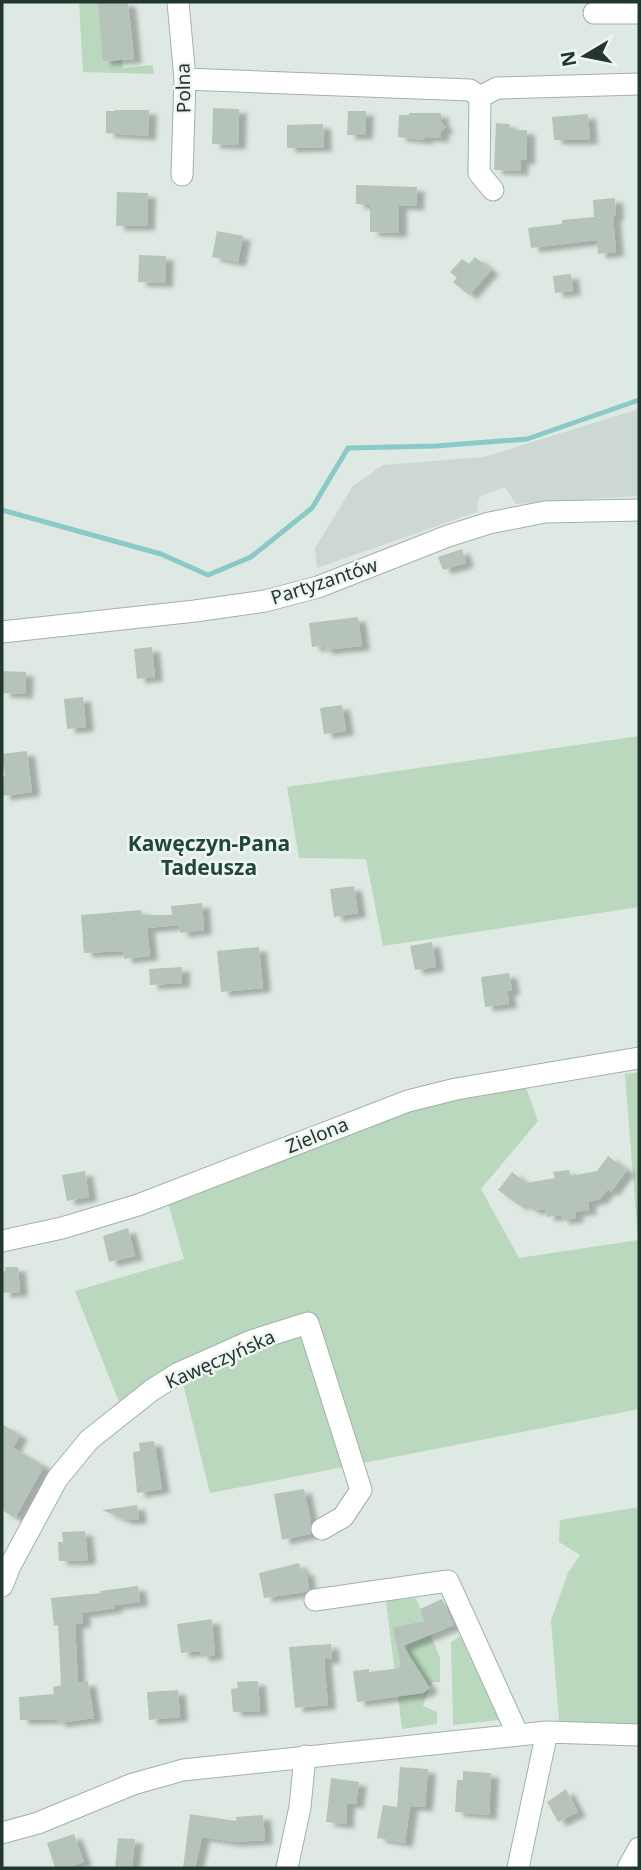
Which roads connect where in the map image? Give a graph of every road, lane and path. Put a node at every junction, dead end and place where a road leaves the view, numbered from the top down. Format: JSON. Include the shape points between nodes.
{"nodes":[{"id":1,"x":178,"y":2,"type":"edge"},
{"id":2,"x":594,"y":13,"type":"dead end"},
{"id":3,"x":639,"y":13,"type":"edge"},
{"id":4,"x":185,"y":79,"type":"junction"},
{"id":5,"x":639,"y":84,"type":"edge"},
{"id":6,"x":480,"y":97,"type":"junction"},
{"id":7,"x":182,"y":175,"type":"dead end"},
{"id":8,"x":493,"y":190,"type":"dead end"},
{"id":9,"x":639,"y":510,"type":"edge"},
{"id":10,"x":2,"y":632,"type":"edge"},
{"id":11,"x":639,"y":1058,"type":"edge"},
{"id":12,"x":2,"y":1241,"type":"edge"},
{"id":13,"x":322,"y":1528,"type":"dead end"},
{"id":14,"x":2,"y":1586,"type":"edge"},
{"id":15,"x":315,"y":1600,"type":"dead end"},
{"id":16,"x":547,"y":1732,"type":"junction"},
{"id":17,"x":518,"y":1735,"type":"junction"},
{"id":18,"x":639,"y":1735,"type":"edge"},
{"id":19,"x":305,"y":1756,"type":"junction"},
{"id":20,"x":2,"y":1833,"type":"edge"},
{"id":21,"x":639,"y":1848,"type":"edge"},
{"id":22,"x":287,"y":1868,"type":"edge"},
{"id":23,"x":518,"y":1868,"type":"edge"},
{"id":24,"x":628,"y":1868,"type":"edge"}],
"edges":[{"from":1,"to":4,"type":"street","name":"Polna"},
{"from":2,"to":3,"type":"street"},
{"from":4,"to":6,"type":"street","via":[[470,90]]},
{"from":4,"to":7,"type":"street","name":"Polna"},
{"from":5,"to":6,"type":"street","via":[[497,88]]},
{"from":6,"to":8,"type":"street","via":[[479,173]]},
{"from":9,"to":10,"type":"street","name":"Partyzantów","via":[[545,512],[489,523],[318,587],[265,601]]},
{"from":11,"to":12,"type":"street","name":"Zielona","via":[[408,1101],[138,1205]]},
{"from":13,"to":14,"type":"street","name":"Kawęczyńska","via":[[342,1517],[361,1490],[308,1323],[251,1341],[179,1373],[89,1440],[57,1479]]},
{"from":15,"to":17,"type":"street","via":[[448,1581]]},
{"from":16,"to":17,"type":"street"},
{"from":16,"to":18,"type":"street"},
{"from":16,"to":23,"type":"street"},
{"from":17,"to":19,"type":"street"},
{"from":19,"to":20,"type":"street","via":[[183,1770]]},
{"from":19,"to":22,"type":"street"},
{"from":21,"to":24,"type":"street"}]}
